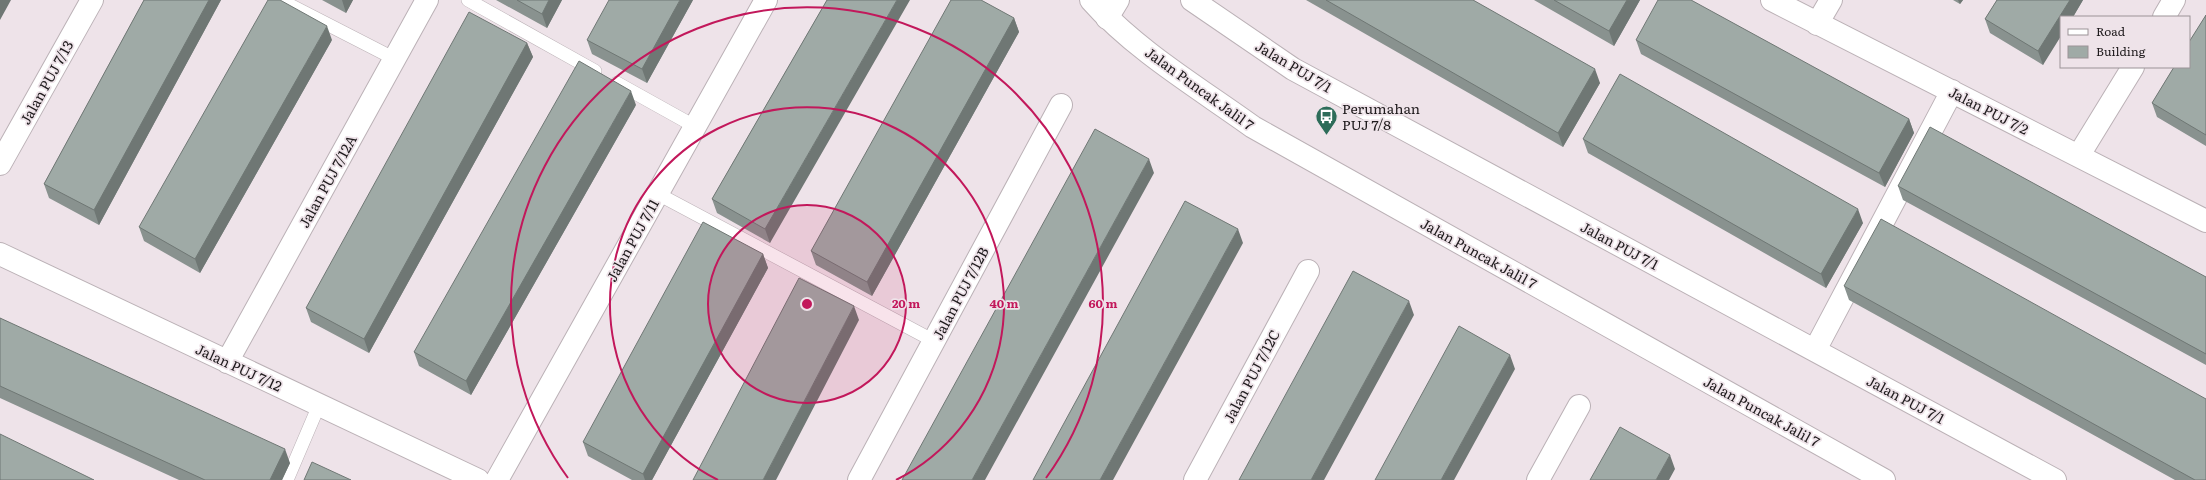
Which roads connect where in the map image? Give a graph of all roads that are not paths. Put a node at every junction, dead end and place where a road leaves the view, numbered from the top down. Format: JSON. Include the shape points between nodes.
{"nodes":[{"id":1,"x":92,"y":0,"type":"edge"},
{"id":2,"x":280,"y":0,"type":"edge"},
{"id":3,"x":427,"y":0,"type":"edge"},
{"id":4,"x":468,"y":0,"type":"edge"},
{"id":5,"x":766,"y":0,"type":"edge"},
{"id":6,"x":1091,"y":0,"type":"edge"},
{"id":7,"x":1192,"y":0,"type":"edge"},
{"id":8,"x":1772,"y":0,"type":"edge"},
{"id":9,"x":1831,"y":0,"type":"edge"},
{"id":10,"x":2174,"y":0,"type":"edge"},
{"id":11,"x":1113,"y":9,"type":"edge"},
{"id":12,"x":2165,"y":16,"type":"edge"},
{"id":13,"x":1817,"y":24,"type":"junction"},
{"id":14,"x":395,"y":59,"type":"junction"},
{"id":15,"x":2132,"y":68,"type":"edge"},
{"id":16,"x":1952,"y":91,"type":"junction"},
{"id":17,"x":1061,"y":105,"type":"dead end"},
{"id":18,"x":696,"y":127,"type":"junction"},
{"id":19,"x":2079,"y":155,"type":"junction"},
{"id":20,"x":0,"y":164,"type":"edge"},
{"id":21,"x":658,"y":194,"type":"junction"},
{"id":22,"x":2206,"y":221,"type":"edge"},
{"id":23,"x":0,"y":254,"type":"edge"},
{"id":24,"x":1308,"y":272,"type":"dead end"},
{"id":25,"x":934,"y":341,"type":"junction"},
{"id":26,"x":1815,"y":350,"type":"junction"},
{"id":27,"x":227,"y":362,"type":"junction"},
{"id":28,"x":319,"y":405,"type":"junction"},
{"id":29,"x":1579,"y":406,"type":"dead end"},
{"id":30,"x":287,"y":480,"type":"edge"},
{"id":31,"x":478,"y":480,"type":"edge"},
{"id":32,"x":497,"y":480,"type":"edge"},
{"id":33,"x":859,"y":480,"type":"edge"},
{"id":34,"x":1195,"y":480,"type":"edge"},
{"id":35,"x":1538,"y":480,"type":"edge"},
{"id":36,"x":1884,"y":480,"type":"edge"},
{"id":37,"x":2055,"y":480,"type":"edge"}],
"edges":[{"from":1,"to":20,"type":"street","name":"Jalan PUJ 7/13"},
{"from":2,"to":14,"type":"lane"},
{"from":3,"to":14,"type":"street","name":"Jalan PUJ 7/12A"},
{"from":4,"to":18,"type":"lane"},
{"from":5,"to":18,"type":"street","name":"Jalan PUJ 7/11"},
{"from":6,"to":11,"type":"street","name":"Jalan Puncak Jalil 7"},
{"from":7,"to":26,"type":"street","name":"Jalan PUJ 7/1","via":[[1293,69]]},
{"from":8,"to":13,"type":"street","name":"Jalan PUJ 7/2"},
{"from":9,"to":13,"type":"street"},
{"from":10,"to":12,"type":"street"},
{"from":11,"to":36,"type":"street","name":"Jalan Puncak Jalil 7","via":[[1165,64],[1253,127]]},
{"from":13,"to":16,"type":"street","name":"Jalan PUJ 7/2"},
{"from":14,"to":27,"type":"street","name":"Jalan PUJ 7/12A"},
{"from":15,"to":19,"type":"street"},
{"from":16,"to":19,"type":"street","name":"Jalan PUJ 7/2"},
{"from":16,"to":26,"type":"street"},
{"from":17,"to":25,"type":"street","name":"Jalan PUJ 7/12B"},
{"from":18,"to":21,"type":"street","name":"Jalan PUJ 7/11"},
{"from":19,"to":22,"type":"street","name":"Jalan PUJ 7/2"},
{"from":21,"to":25,"type":"lane"},
{"from":21,"to":32,"type":"street","name":"Jalan PUJ 7/11"},
{"from":23,"to":27,"type":"street","name":"Jalan PUJ 7/12"},
{"from":24,"to":34,"type":"street","name":"Jalan PUJ 7/12C"},
{"from":25,"to":33,"type":"street","name":"Jalan PUJ 7/12B"},
{"from":26,"to":37,"type":"street","name":"Jalan PUJ 7/1"},
{"from":27,"to":28,"type":"street","name":"Jalan PUJ 7/12"},
{"from":28,"to":30,"type":"lane"},
{"from":28,"to":31,"type":"street","name":"Jalan PUJ 7/12"},
{"from":29,"to":35,"type":"street"}]}
